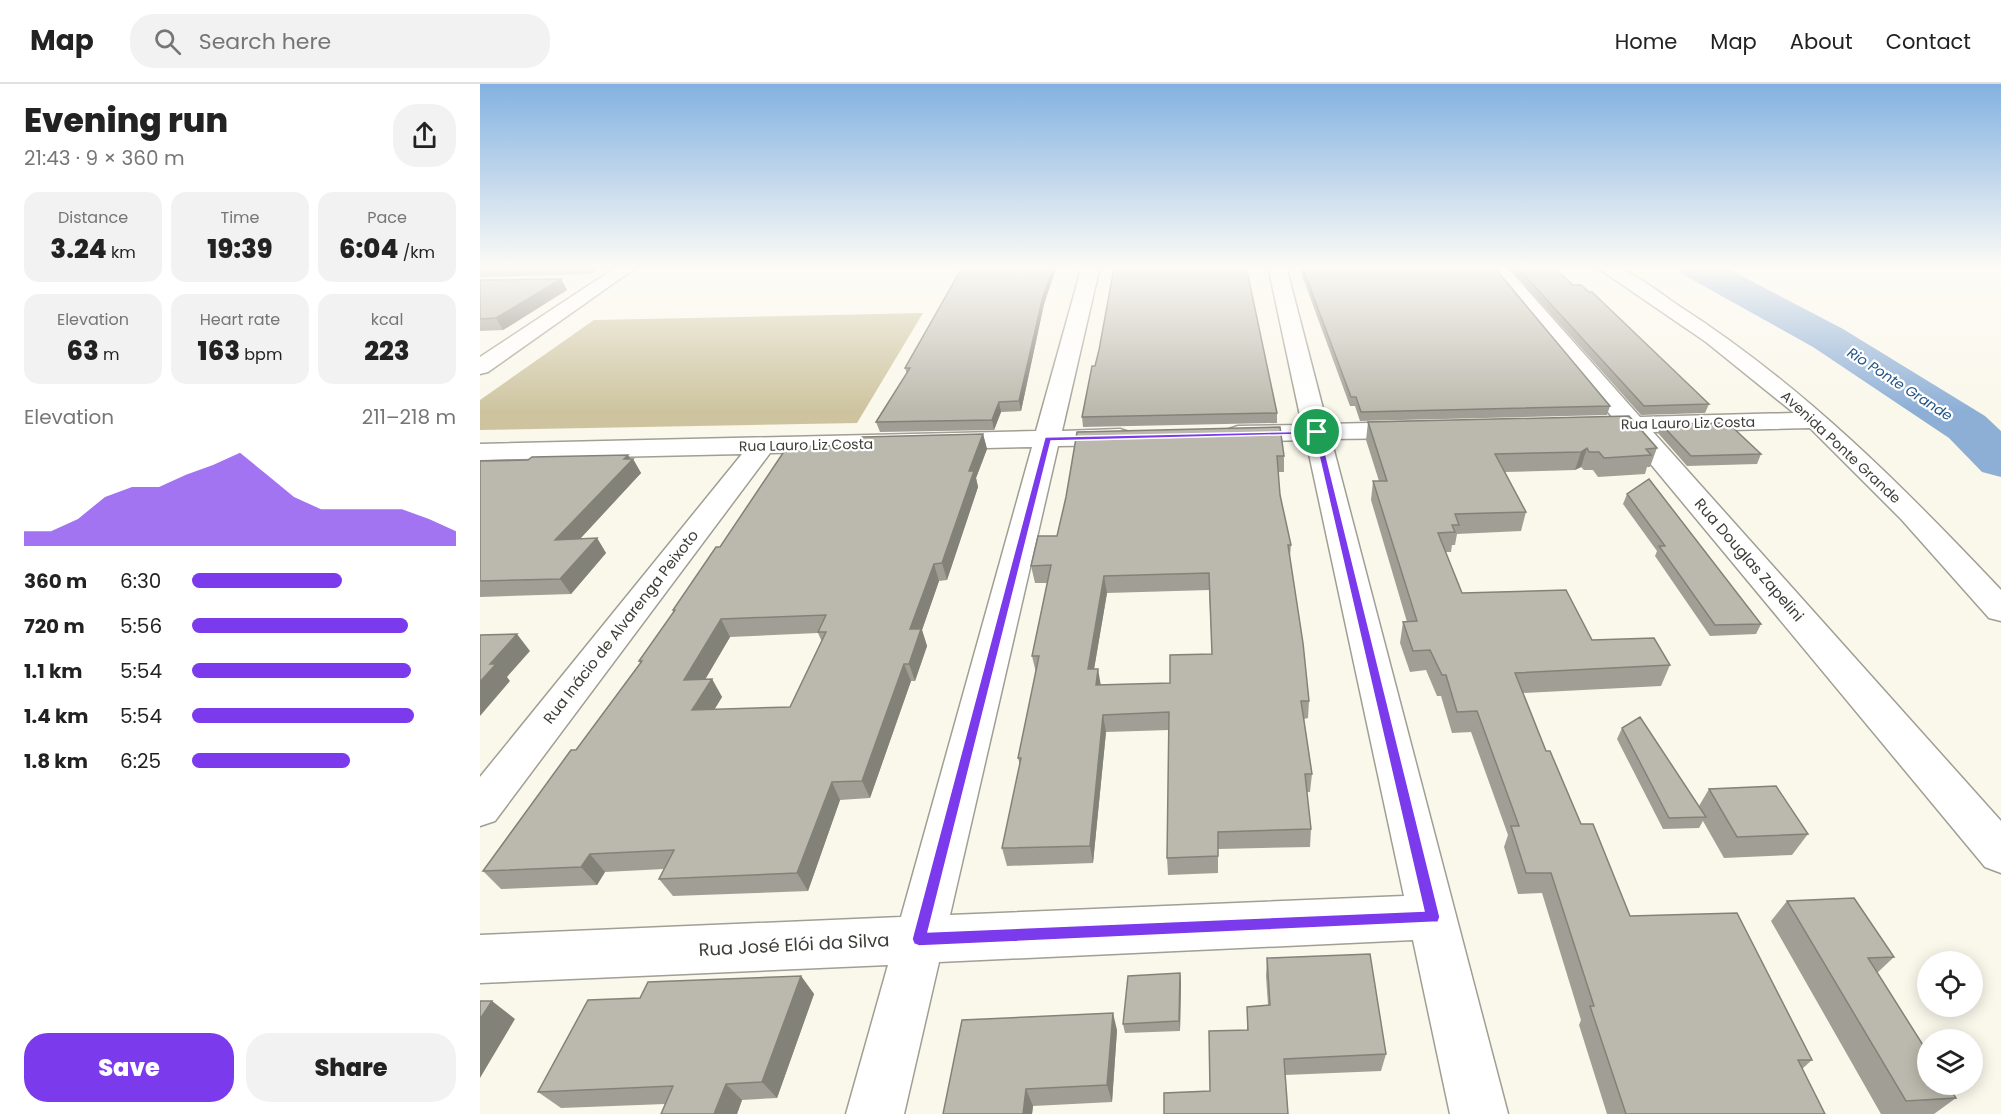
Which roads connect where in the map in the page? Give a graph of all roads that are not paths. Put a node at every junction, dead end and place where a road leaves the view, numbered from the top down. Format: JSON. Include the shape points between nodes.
{"nodes":[{"id":1,"x":558,"y":314,"type":"edge"},
{"id":2,"x":1079,"y":314,"type":"edge"},
{"id":3,"x":1289,"y":314,"type":"edge"},
{"id":4,"x":1537,"y":314,"type":"edge"},
{"id":5,"x":1678,"y":314,"type":"edge"},
{"id":6,"x":480,"y":367,"type":"edge"},
{"id":7,"x":1816,"y":420,"type":"junction"},
{"id":8,"x":1632,"y":425,"type":"junction"},
{"id":9,"x":1562,"y":426,"type":"edge"},
{"id":10,"x":1434,"y":429,"type":"edge"},
{"id":11,"x":1317,"y":432,"type":"junction"},
{"id":12,"x":1211,"y":435,"type":"edge"},
{"id":13,"x":1141,"y":436,"type":"edge"},
{"id":14,"x":1047,"y":439,"type":"junction"},
{"id":15,"x":762,"y":446,"type":"junction"},
{"id":16,"x":480,"y":452,"type":"edge"},
{"id":17,"x":2001,"y":610,"type":"edge"},
{"id":18,"x":480,"y":808,"type":"edge"},
{"id":19,"x":2001,"y":853,"type":"edge"},
{"id":20,"x":1432,"y":917,"type":"junction"},
{"id":21,"x":919,"y":939,"type":"junction"},
{"id":22,"x":480,"y":959,"type":"edge"},
{"id":23,"x":875,"y":1114,"type":"edge"},
{"id":24,"x":1479,"y":1114,"type":"edge"}],
"edges":[{"from":1,"to":6,"type":"street"},
{"from":2,"to":14,"type":"street"},
{"from":3,"to":11,"type":"street"},
{"from":4,"to":8,"type":"street","name":"Rua Douglas Zapelini"},
{"from":5,"to":7,"type":"street","name":"Avenida Ponte Grande"},
{"from":7,"to":8,"type":"street","name":"Rua Lauro Liz Costa"},
{"from":7,"to":17,"type":"street","name":"Avenida Ponte Grande"},
{"from":8,"to":9,"type":"street","name":"Rua Lauro Liz Costa"},
{"from":8,"to":19,"type":"street","name":"Rua Douglas Zapelini"},
{"from":10,"to":11,"type":"street"},
{"from":11,"to":12,"type":"street"},
{"from":11,"to":20,"type":"street"},
{"from":13,"to":14,"type":"street","name":"Rua Lauro Liz Costa"},
{"from":14,"to":15,"type":"street","name":"Rua Lauro Liz Costa"},
{"from":14,"to":21,"type":"street"},
{"from":15,"to":16,"type":"street","name":"Rua Lauro Liz Costa"},
{"from":15,"to":18,"type":"street","name":"Rua Inácio de Alvarenga Peixoto"},
{"from":20,"to":21,"type":"street","name":"Rua José Elói da Silva"},
{"from":20,"to":24,"type":"street"},
{"from":21,"to":22,"type":"street","name":"Rua José Elói da Silva"},
{"from":21,"to":23,"type":"street"}]}
